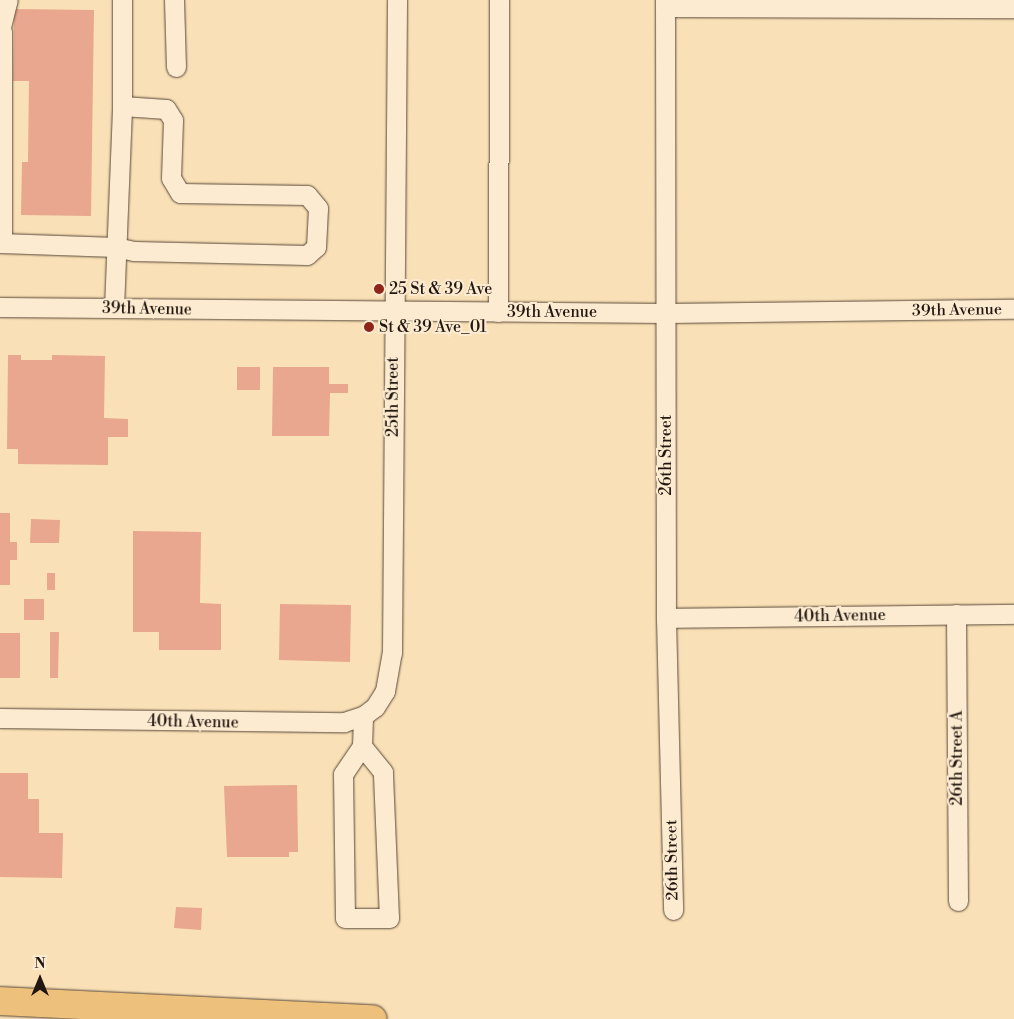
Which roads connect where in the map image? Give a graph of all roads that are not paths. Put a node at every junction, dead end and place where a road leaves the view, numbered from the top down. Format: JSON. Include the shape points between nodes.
{"nodes":[{"id":1,"x":8,"y":0,"type":"edge"},
{"id":2,"x":122,"y":0,"type":"edge"},
{"id":3,"x":174,"y":0,"type":"edge"},
{"id":4,"x":397,"y":0,"type":"edge"},
{"id":5,"x":499,"y":0,"type":"edge"},
{"id":6,"x":665,"y":4,"type":"edge"},
{"id":7,"x":1014,"y":8,"type":"edge"},
{"id":8,"x":1,"y":31,"type":"edge"},
{"id":9,"x":176,"y":67,"type":"dead end"},
{"id":10,"x":1,"y":90,"type":"edge"},
{"id":11,"x":122,"y":106,"type":"junction"},
{"id":12,"x":1,"y":129,"type":"edge"},
{"id":13,"x":1,"y":178,"type":"edge"},
{"id":14,"x":1,"y":243,"type":"edge"},
{"id":15,"x":116,"y":247,"type":"junction"},
{"id":16,"x":0,"y":307,"type":"edge"},
{"id":17,"x":114,"y":308,"type":"junction"},
{"id":18,"x":1014,"y":309,"type":"edge"},
{"id":19,"x":394,"y":311,"type":"junction"},
{"id":20,"x":498,"y":312,"type":"junction"},
{"id":21,"x":666,"y":313,"type":"junction"},
{"id":22,"x":956,"y":614,"type":"junction"},
{"id":23,"x":1014,"y":614,"type":"edge"},
{"id":24,"x":666,"y":618,"type":"junction"},
{"id":25,"x":379,"y":701,"type":"joint"},
{"id":26,"x":363,"y":716,"type":"junction"},
{"id":27,"x":0,"y":718,"type":"edge"},
{"id":28,"x":362,"y":746,"type":"junction"},
{"id":29,"x":958,"y":901,"type":"dead end"},
{"id":30,"x":673,"y":910,"type":"dead end"},
{"id":31,"x":0,"y":1001,"type":"edge"},
{"id":32,"x":373,"y":1019,"type":"edge"}],
"edges":[{"from":1,"to":8,"type":"street"},
{"from":2,"to":11,"type":"street"},
{"from":3,"to":9,"type":"street"},
{"from":4,"to":19,"type":"street","name":"25th Street"},
{"from":5,"to":20,"type":"street"},
{"from":6,"to":7,"type":"street"},
{"from":6,"to":21,"type":"street","name":"26th Street"},
{"from":8,"to":10,"type":"street"},
{"from":10,"to":12,"type":"street"},
{"from":11,"to":15,"type":"street"},
{"from":11,"to":15,"type":"street","via":[[166,109],[173,120],[171,178],[180,193],[307,195],[318,208],[316,247],[307,255],[134,251]]},
{"from":12,"to":13,"type":"street"},
{"from":13,"to":14,"type":"street"},
{"from":14,"to":15,"type":"street"},
{"from":15,"to":17,"type":"street"},
{"from":16,"to":17,"type":"street","name":"39th Avenue"},
{"from":17,"to":19,"type":"street","name":"39th Avenue"},
{"from":18,"to":21,"type":"street","name":"39th Avenue"},
{"from":19,"to":20,"type":"street","name":"39th Avenue"},
{"from":19,"to":25,"type":"street","name":"25th Street","via":[[392,653],[385,691]]},
{"from":20,"to":21,"type":"street","name":"39th Avenue"},
{"from":21,"to":24,"type":"street","name":"26th Street"},
{"from":22,"to":23,"type":"street","name":"40th Avenue"},
{"from":22,"to":24,"type":"street","name":"40th Avenue"},
{"from":22,"to":29,"type":"street","name":"26th Street A"},
{"from":24,"to":30,"type":"street","name":"26th Street"},
{"from":25,"to":26,"type":"street","name":"40th Avenue"},
{"from":26,"to":27,"type":"street","name":"40th Avenue","via":[[344,722],[315,724]]},
{"from":26,"to":28,"type":"street"},
{"from":28,"to":28,"type":"street","via":[[383,772],[389,918],[346,918],[343,774]]},
{"from":31,"to":32,"type":"highway"}]}
